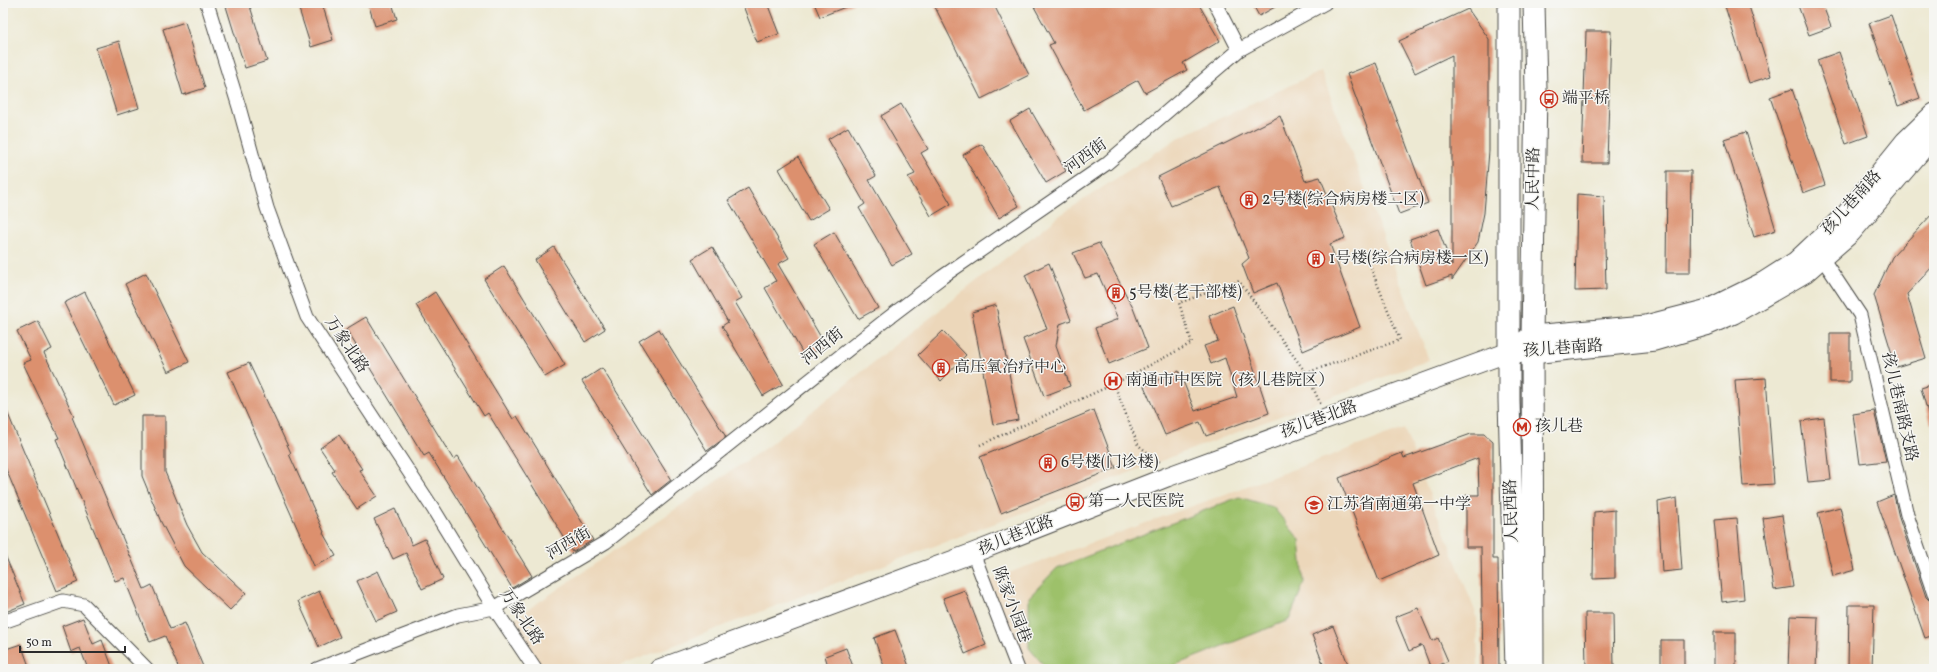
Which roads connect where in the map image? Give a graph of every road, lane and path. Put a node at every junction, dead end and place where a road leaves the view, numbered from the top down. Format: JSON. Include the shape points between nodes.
{"nodes":[{"id":1,"x":207,"y":3,"type":"edge"},
{"id":2,"x":1215,"y":3,"type":"edge"},
{"id":3,"x":1325,"y":3,"type":"edge"},
{"id":4,"x":1509,"y":3,"type":"edge"},
{"id":5,"x":1534,"y":3,"type":"edge"},
{"id":6,"x":1239,"y":50,"type":"junction"},
{"id":7,"x":1934,"y":113,"type":"edge"},
{"id":8,"x":1934,"y":136,"type":"edge"},
{"id":9,"x":1366,"y":256,"type":"dead end"},
{"id":10,"x":1822,"y":258,"type":"junction"},
{"id":11,"x":1532,"y":344,"type":"junction"},
{"id":12,"x":1509,"y":352,"type":"junction"},
{"id":13,"x":1306,"y":373,"type":"junction"},
{"id":14,"x":1114,"y":384,"type":"junction"},
{"id":15,"x":1327,"y":417,"type":"junction"},
{"id":16,"x":980,"y":445,"type":"dead end"},
{"id":17,"x":1167,"y":477,"type":"junction"},
{"id":18,"x":973,"y":553,"type":"junction"},
{"id":19,"x":1934,"y":594,"type":"edge"},
{"id":20,"x":494,"y":608,"type":"junction"},
{"id":21,"x":3,"y":622,"type":"edge"},
{"id":22,"x":147,"y":669,"type":"edge"},
{"id":23,"x":317,"y":669,"type":"edge"},
{"id":24,"x":535,"y":669,"type":"edge"},
{"id":25,"x":659,"y":669,"type":"edge"},
{"id":26,"x":1018,"y":669,"type":"edge"},
{"id":27,"x":1516,"y":669,"type":"edge"},
{"id":28,"x":1533,"y":669,"type":"edge"}],
"edges":[{"from":1,"to":20,"type":"street","name":"万象北路","via":[[266,208],[307,317],[434,510]]},
{"from":2,"to":6,"type":"street"},
{"from":3,"to":6,"type":"street","name":"河西街"},
{"from":4,"to":12,"type":"main road","name":"人民中路"},
{"from":5,"to":11,"type":"main road","name":"人民中路","via":[[1536,90]]},
{"from":6,"to":20,"type":"street","name":"河西街","via":[[1106,164],[942,277],[606,542]]},
{"from":7,"to":11,"type":"main road","name":"孩儿巷南路","via":[[1905,141],[1846,214],[1796,262],[1763,282],[1708,309],[1646,325]]},
{"from":8,"to":10,"type":"main road","name":"孩儿巷南路","via":[[1851,233]]},
{"from":9,"to":13,"type":"path","via":[[1400,340]]},
{"from":10,"to":11,"type":"main road","name":"孩儿巷南路","via":[[1805,273],[1734,314],[1706,326],[1655,341]]},
{"from":10,"to":19,"type":"street","name":"孩儿巷南路支路","via":[[1860,315],[1907,515]]},
{"from":11,"to":12,"type":"main road","name":"孩儿巷南路"},
{"from":11,"to":28,"type":"main road","name":"人民西路"},
{"from":12,"to":15,"type":"main road","name":"孩儿巷北路"},
{"from":12,"to":27,"type":"main road","name":"人民西路"},
{"from":13,"to":14,"type":"path","via":[[1239,281],[1179,303],[1192,343]]},
{"from":13,"to":15,"type":"path"},
{"from":14,"to":16,"type":"path"},
{"from":14,"to":17,"type":"path","via":[[1138,445],[1160,462]]},
{"from":15,"to":17,"type":"main road","name":"孩儿巷北路"},
{"from":17,"to":18,"type":"main road","name":"孩儿巷北路"},
{"from":18,"to":25,"type":"main road","name":"孩儿巷北路"},
{"from":18,"to":26,"type":"street","name":"陈家小园巷"},
{"from":20,"to":23,"type":"street","name":"河西街","via":[[458,615]]},
{"from":20,"to":24,"type":"street","name":"万象北路"},
{"from":21,"to":22,"type":"street","via":[[63,601],[84,605]]}]}
